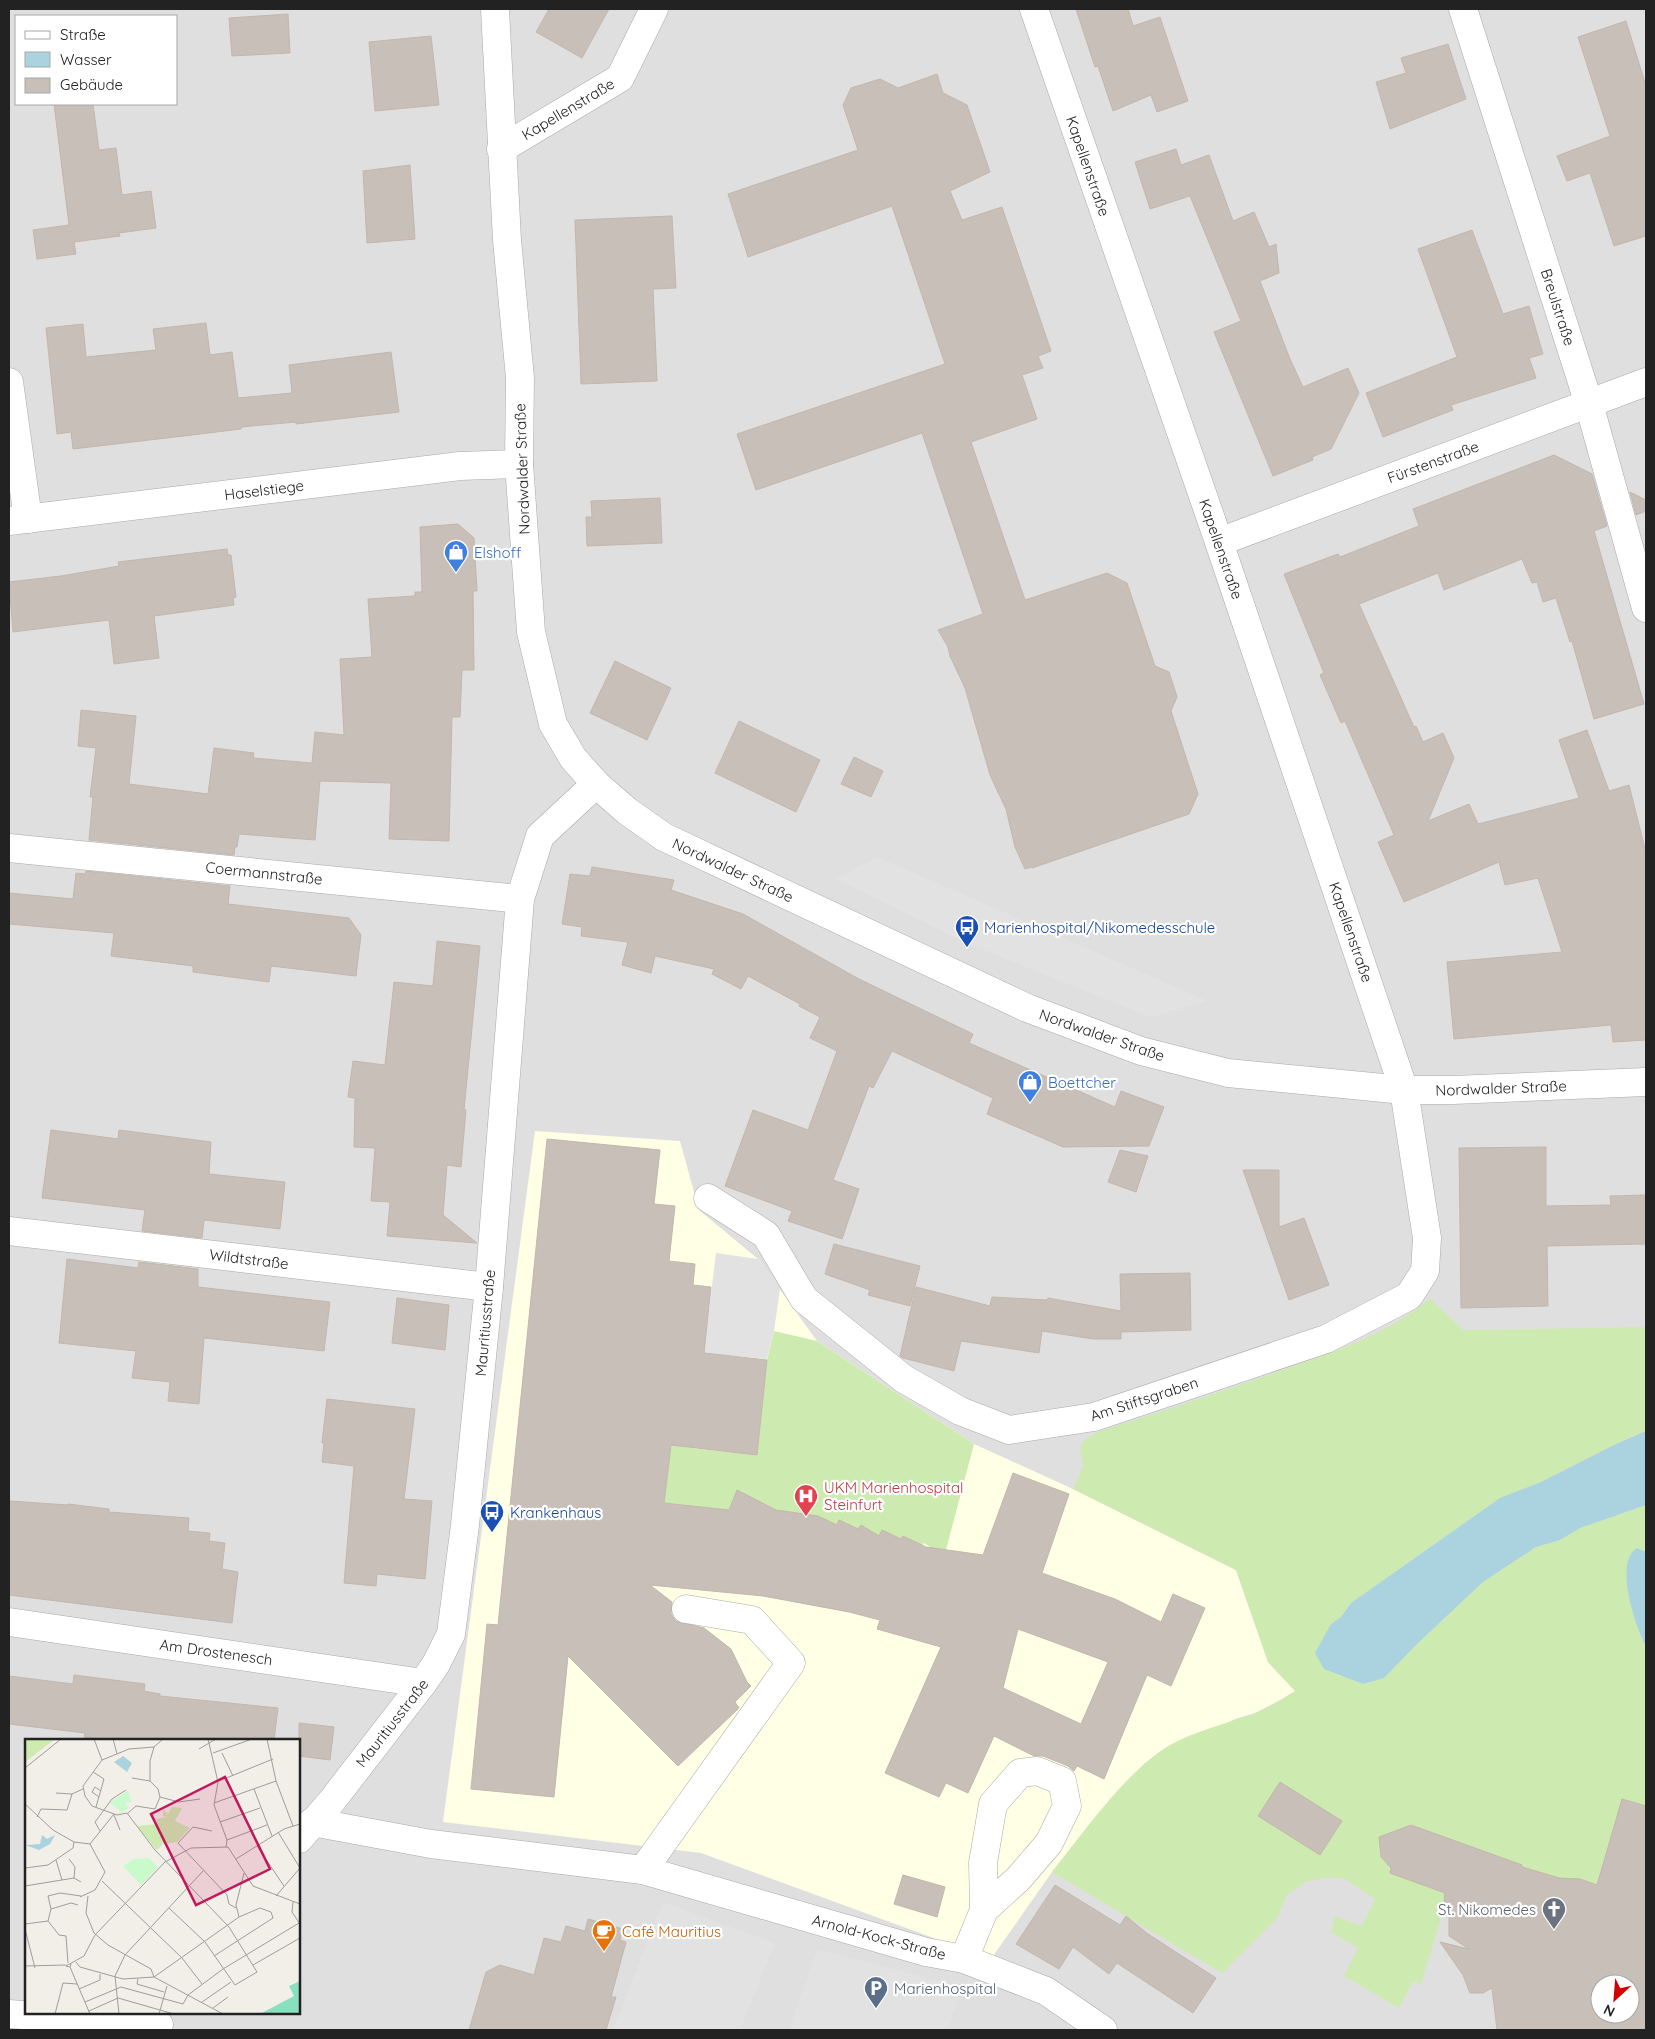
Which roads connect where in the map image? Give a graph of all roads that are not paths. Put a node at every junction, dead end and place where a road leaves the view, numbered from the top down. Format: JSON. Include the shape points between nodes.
{"nodes":[{"id":1,"x":495,"y":9,"type":"edge"},
{"id":2,"x":654,"y":9,"type":"edge"},
{"id":3,"x":1034,"y":9,"type":"edge"},
{"id":4,"x":1463,"y":9,"type":"edge"},
{"id":5,"x":501,"y":149,"type":"junction"},
{"id":6,"x":9,"y":382,"type":"edge"},
{"id":7,"x":1646,"y":382,"type":"edge"},
{"id":8,"x":1589,"y":404,"type":"junction"},
{"id":9,"x":519,"y":464,"type":"junction"},
{"id":10,"x":18,"y":520,"type":"edge"},
{"id":11,"x":1219,"y":542,"type":"junction"},
{"id":12,"x":1646,"y":608,"type":"edge"},
{"id":13,"x":596,"y":784,"type":"junction"},
{"id":14,"x":9,"y":848,"type":"edge"},
{"id":15,"x":520,"y":899,"type":"junction"},
{"id":16,"x":1646,"y":1082,"type":"edge"},
{"id":17,"x":1404,"y":1090,"type":"junction"},
{"id":18,"x":708,"y":1198,"type":"dead end"},
{"id":19,"x":9,"y":1231,"type":"edge"},
{"id":20,"x":489,"y":1286,"type":"junction"},
{"id":21,"x":686,"y":1609,"type":"dead end"},
{"id":22,"x":9,"y":1622,"type":"edge"},
{"id":23,"x":423,"y":1683,"type":"junction"},
{"id":24,"x":305,"y":1830,"type":"edge"},
{"id":25,"x":643,"y":1870,"type":"junction"},
{"id":26,"x":984,"y":1910,"type":"junction"},
{"id":27,"x":964,"y":1959,"type":"junction"},
{"id":28,"x":9,"y":2014,"type":"edge"},
{"id":29,"x":162,"y":2023,"type":"edge"},
{"id":30,"x":1104,"y":2030,"type":"edge"}],
"edges":[{"from":1,"to":5,"type":"street","name":"Nordwalder Straße"},
{"from":2,"to":5,"type":"street","name":"Kapellenstraße","via":[[620,78]]},
{"from":3,"to":11,"type":"street","name":"Kapellenstraße"},
{"from":4,"to":8,"type":"street","name":"Breulstraße"},
{"from":5,"to":9,"type":"street","name":"Nordwalder Straße","via":[[520,378]]},
{"from":6,"to":10,"type":"street"},
{"from":7,"to":8,"type":"street","name":"Fürstenstraße"},
{"from":8,"to":11,"type":"street","name":"Fürstenstraße"},
{"from":8,"to":12,"type":"street","name":"Breulstraße"},
{"from":9,"to":10,"type":"street","name":"Haselstiege","via":[[460,466]]},
{"from":9,"to":13,"type":"street","name":"Nordwalder Straße","via":[[531,632],[553,724],[573,758]]},
{"from":11,"to":17,"type":"street","name":"Kapellenstraße"},
{"from":13,"to":15,"type":"street","name":"Mauritiusstraße","via":[[540,836]]},
{"from":13,"to":17,"type":"street","name":"Nordwalder Straße","via":[[627,812],[664,837],[1027,1008],[1141,1051],[1228,1073]]},
{"from":14,"to":15,"type":"street","name":"Coermannstraße"},
{"from":15,"to":20,"type":"street","name":"Mauritiusstraße"},
{"from":16,"to":17,"type":"street","name":"Nordwalder Straße"},
{"from":17,"to":18,"type":"street","name":"Am Stiftsgraben","via":[[1427,1238],[1425,1271],[1409,1296],[1326,1339],[1094,1417],[1009,1430],[960,1412],[904,1379],[792,1296],[766,1235]]},
{"from":19,"to":20,"type":"street","name":"Wildtstraße"},
{"from":20,"to":23,"type":"street","name":"Mauritiusstraße","via":[[451,1634]]},
{"from":21,"to":25,"type":"street","via":[[752,1620],[792,1663]]},
{"from":22,"to":23,"type":"street","name":"Am Drostenesch"},
{"from":23,"to":24,"type":"street","name":"Mauritiusstraße","via":[[331,1802]]},
{"from":24,"to":25,"type":"street","name":"Arnold-Kock-Straße"},
{"from":25,"to":27,"type":"street","name":"Arnold-Kock-Straße","via":[[926,1952]]},
{"from":26,"to":26,"type":"street","via":[[1019,1878],[1049,1843],[1067,1806],[1062,1781],[1037,1771],[1020,1773],[993,1804],[983,1863]]},
{"from":26,"to":27,"type":"street"},
{"from":27,"to":30,"type":"street","name":"Arnold-Kock-Straße","via":[[1046,1991]]},
{"from":28,"to":29,"type":"street"}]}
